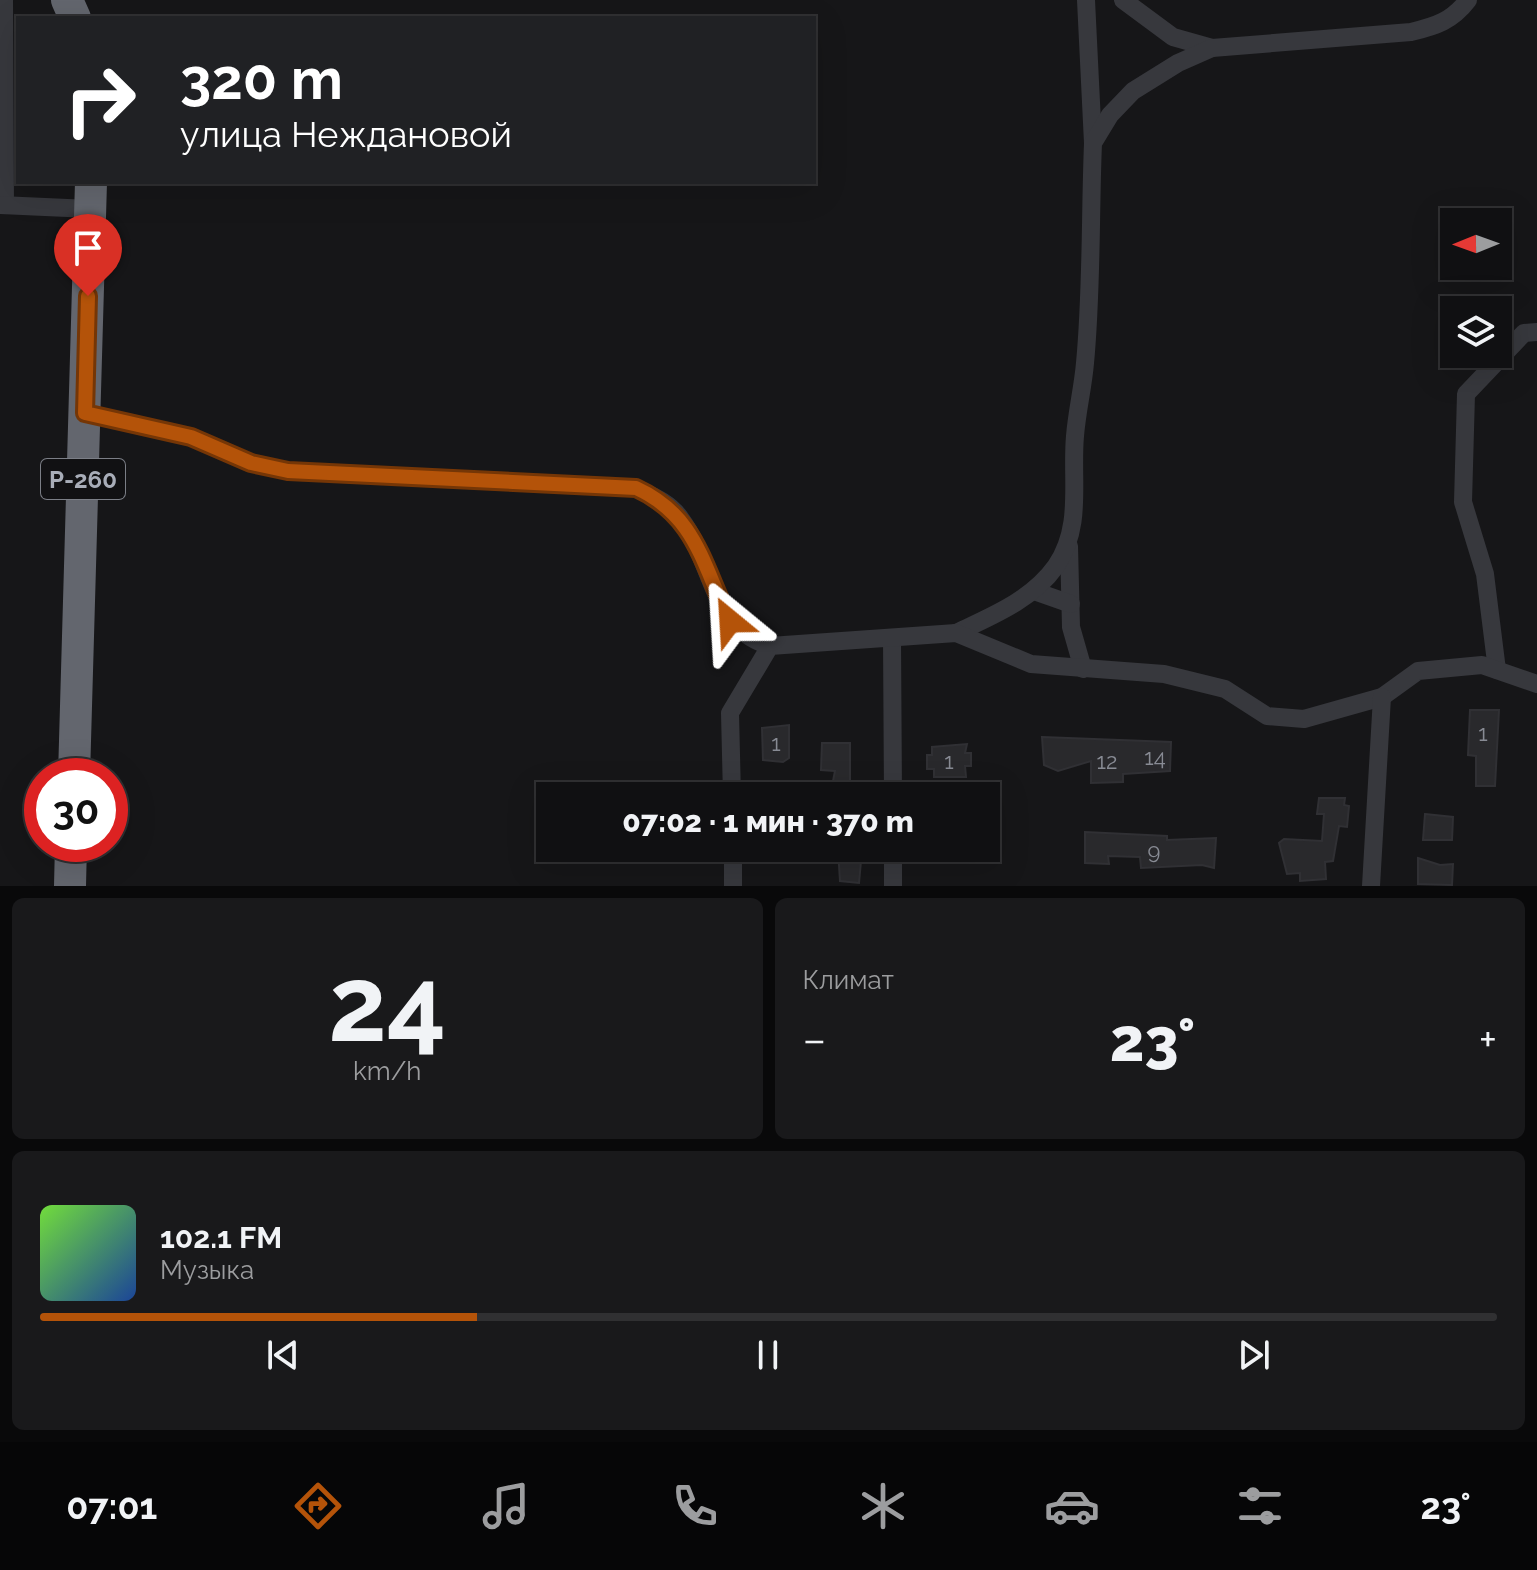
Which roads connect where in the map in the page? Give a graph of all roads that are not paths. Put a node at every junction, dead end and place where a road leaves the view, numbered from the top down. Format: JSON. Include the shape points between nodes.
{"nodes":[{"id":1,"x":4,"y":0,"type":"edge"},
{"id":2,"x":1086,"y":0,"type":"edge"},
{"id":3,"x":1123,"y":0,"type":"edge"},
{"id":4,"x":1468,"y":0,"type":"edge"},
{"id":5,"x":1212,"y":48,"type":"junction"},
{"id":6,"x":1093,"y":143,"type":"junction"},
{"id":7,"x":91,"y":195,"type":"edge"},
{"id":8,"x":3,"y":205,"type":"edge"},
{"id":9,"x":1537,"y":332,"type":"edge"},
{"id":10,"x":85,"y":413,"type":"junction"},
{"id":11,"x":1069,"y":543,"type":"junction"},
{"id":12,"x":1034,"y":591,"type":"junction"},
{"id":13,"x":1071,"y":604,"type":"junction"},
{"id":14,"x":956,"y":633,"type":"junction"},
{"id":15,"x":892,"y":639,"type":"junction"},
{"id":16,"x":770,"y":646,"type":"junction"},
{"id":17,"x":1083,"y":669,"type":"junction"},
{"id":18,"x":1497,"y":670,"type":"junction"},
{"id":19,"x":1537,"y":684,"type":"edge"},
{"id":20,"x":1382,"y":697,"type":"junction"},
{"id":21,"x":75,"y":758,"type":"edge"},
{"id":22,"x":732,"y":782,"type":"edge"},
{"id":23,"x":893,"y":782,"type":"edge"},
{"id":24,"x":71,"y":862,"type":"edge"},
{"id":25,"x":733,"y":862,"type":"edge"},
{"id":26,"x":893,"y":862,"type":"edge"},
{"id":27,"x":70,"y":886,"type":"edge"},
{"id":28,"x":733,"y":886,"type":"edge"},
{"id":29,"x":893,"y":886,"type":"edge"},
{"id":30,"x":1371,"y":886,"type":"edge"}],
"edges":[{"from":1,"to":8,"type":"street"},
{"from":2,"to":6,"type":"street"},
{"from":3,"to":5,"type":"street","via":[[1173,37]]},
{"from":4,"to":5,"type":"street","via":[[1447,21],[1411,32]]},
{"from":5,"to":6,"type":"street","via":[[1133,91]]},
{"from":6,"to":11,"type":"street","via":[[1085,363]]},
{"from":7,"to":8,"type":"street"},
{"from":7,"to":10,"type":"highway","number":"Р-260"},
{"from":9,"to":18,"type":"street","via":[[1524,333],[1466,394],[1463,502],[1485,574]]},
{"from":10,"to":16,"type":"street","via":[[191,437],[251,463],[288,471],[636,488],[662,500],[680,518],[730,621],[748,640]]},
{"from":10,"to":21,"type":"highway","number":"Р-260"},
{"from":11,"to":12,"type":"street"},
{"from":11,"to":13,"type":"street"},
{"from":12,"to":13,"type":"street"},
{"from":12,"to":14,"type":"street"},
{"from":13,"to":17,"type":"street","via":[[1074,649]]},
{"from":14,"to":15,"type":"street"},
{"from":14,"to":17,"type":"street","via":[[1031,664]]},
{"from":15,"to":16,"type":"street"},
{"from":15,"to":23,"type":"street"},
{"from":16,"to":22,"type":"street","via":[[730,713]]},
{"from":17,"to":20,"type":"street","via":[[1164,674],[1225,689],[1267,716],[1304,719]]},
{"from":18,"to":19,"type":"street"},
{"from":18,"to":20,"type":"street","via":[[1482,665],[1418,671]]},
{"from":20,"to":30,"type":"street"},
{"from":24,"to":27,"type":"highway"},
{"from":25,"to":28,"type":"street"},
{"from":26,"to":29,"type":"street"}]}
